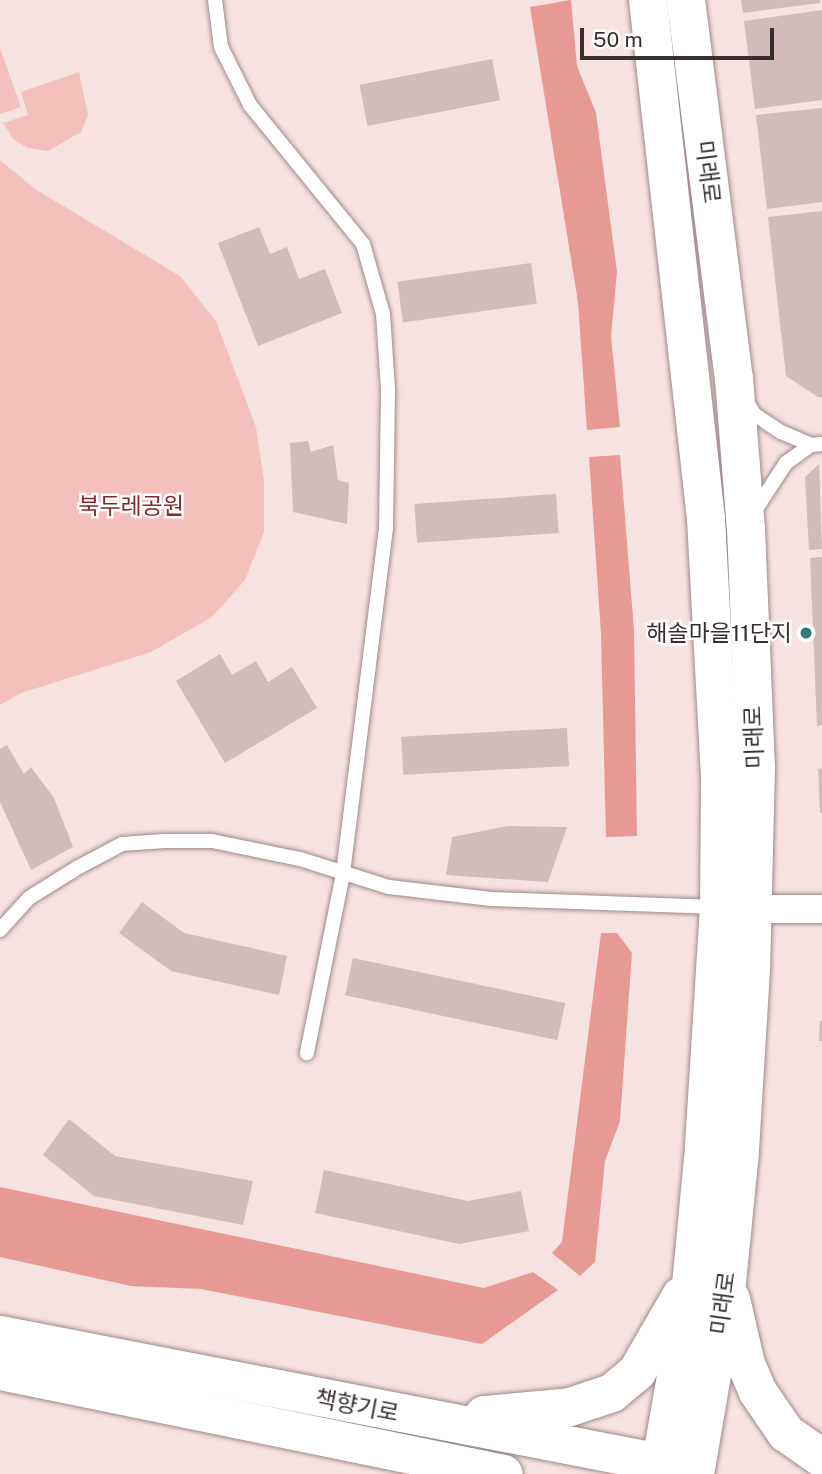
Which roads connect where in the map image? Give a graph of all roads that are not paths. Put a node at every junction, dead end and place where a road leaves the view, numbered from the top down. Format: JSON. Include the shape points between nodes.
{"nodes":[{"id":1,"x":215,"y":0,"type":"edge"},
{"id":2,"x":648,"y":0,"type":"edge"},
{"id":3,"x":686,"y":0,"type":"edge"},
{"id":4,"x":734,"y":379,"type":"junction"},
{"id":5,"x":816,"y":444,"type":"edge"},
{"id":6,"x":746,"y":529,"type":"junction"},
{"id":7,"x":343,"y":874,"type":"junction"},
{"id":8,"x":736,"y":908,"type":"junction"},
{"id":9,"x":822,"y":909,"type":"edge"},
{"id":10,"x":0,"y":930,"type":"edge"},
{"id":11,"x":307,"y":1053,"type":"dead end"},
{"id":12,"x":710,"y":1278,"type":"junction"},
{"id":13,"x":0,"y":1335,"type":"edge"},
{"id":14,"x":0,"y":1371,"type":"edge"},
{"id":15,"x":396,"y":1414,"type":"junction"},
{"id":16,"x":401,"y":1454,"type":"junction"},
{"id":17,"x":822,"y":1458,"type":"edge"},
{"id":18,"x":685,"y":1471,"type":"edge"},
{"id":19,"x":451,"y":1474,"type":"edge"},
{"id":20,"x":504,"y":1474,"type":"edge"}],
"edges":[{"from":1,"to":7,"type":"lane","via":[[221,47],[250,105],[363,244],[383,314],[388,389],[386,528]]},
{"from":2,"to":8,"type":"street","name":"미래로","via":[[706,519],[720,774]]},
{"from":3,"to":4,"type":"street","name":"미래로"},
{"from":4,"to":5,"type":"lane","via":[[754,414]]},
{"from":4,"to":6,"type":"street","name":"미래로"},
{"from":5,"to":6,"type":"lane","via":[[778,474]]},
{"from":6,"to":8,"type":"street","name":"미래로","via":[[756,767]]},
{"from":7,"to":8,"type":"lane","via":[[389,887],[491,899]]},
{"from":7,"to":10,"type":"lane","via":[[300,859],[212,841],[122,844],[29,898]]},
{"from":7,"to":11,"type":"lane"},
{"from":8,"to":9,"type":"street"},
{"from":8,"to":12,"type":"street","name":"미래로","via":[[740,1152]]},
{"from":12,"to":15,"type":"street","via":[[637,1372],[612,1393],[570,1407],[505,1415]]},
{"from":12,"to":17,"type":"street","via":[[758,1392],[786,1433]]},
{"from":12,"to":18,"type":"street","name":"미래로"},
{"from":13,"to":15,"type":"street","name":"책향기로"},
{"from":14,"to":16,"type":"street","name":"책향기로"},
{"from":15,"to":18,"type":"street","name":"책향기로"},
{"from":16,"to":19,"type":"street"},
{"from":16,"to":20,"type":"street","name":"책향기로"}]}
